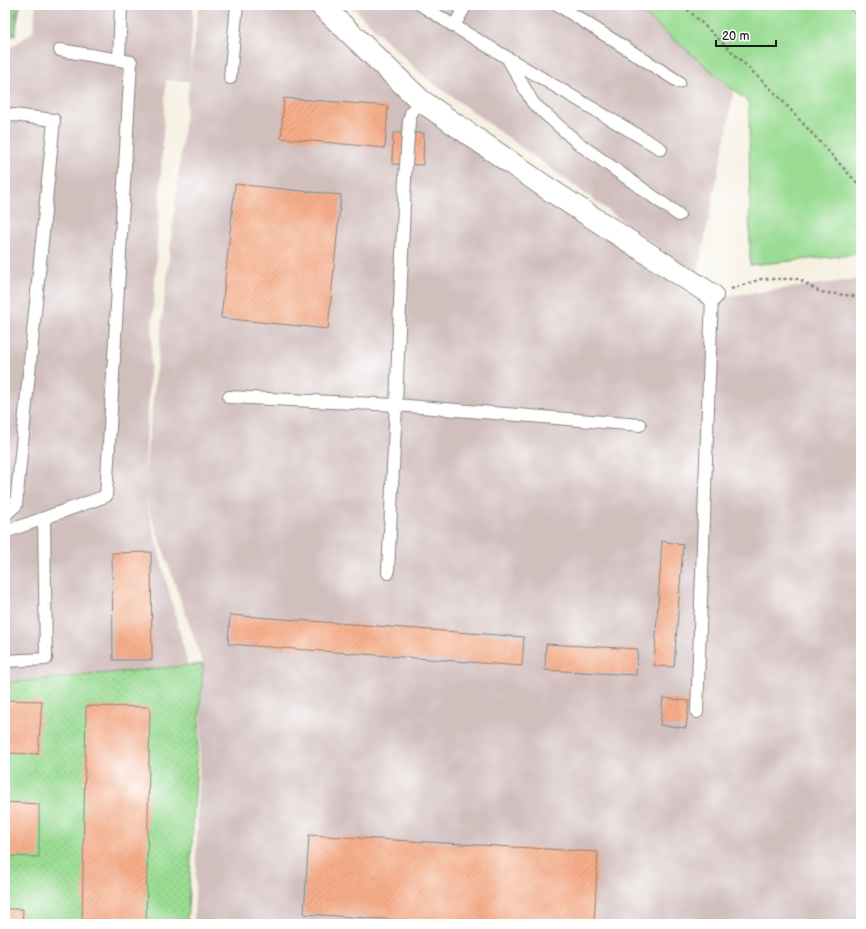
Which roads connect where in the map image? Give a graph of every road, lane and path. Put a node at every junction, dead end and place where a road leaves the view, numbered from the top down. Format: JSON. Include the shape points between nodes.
{"nodes":[{"id":1,"x":121,"y":5,"type":"edge"},
{"id":2,"x":237,"y":5,"type":"edge"},
{"id":3,"x":321,"y":5,"type":"edge"},
{"id":4,"x":421,"y":5,"type":"edge"},
{"id":5,"x":466,"y":5,"type":"edge"},
{"id":6,"x":558,"y":5,"type":"edge"},
{"id":7,"x":683,"y":5,"type":"edge"},
{"id":8,"x":856,"y":5,"type":"edge"},
{"id":9,"x":861,"y":11,"type":"edge"},
{"id":10,"x":454,"y":26,"type":"junction"},
{"id":11,"x":60,"y":50,"type":"dead end"},
{"id":12,"x":508,"y":58,"type":"junction"},
{"id":13,"x":119,"y":60,"type":"junction"},
{"id":14,"x":230,"y":78,"type":"dead end"},
{"id":15,"x":679,"y":82,"type":"dead end"},
{"id":16,"x":420,"y":100,"type":"junction"},
{"id":17,"x":5,"y":114,"type":"edge"},
{"id":18,"x":661,"y":149,"type":"dead end"},
{"id":19,"x":861,"y":186,"type":"edge"},
{"id":20,"x":680,"y":215,"type":"dead end"},
{"id":21,"x":712,"y":295,"type":"junction"},
{"id":22,"x":861,"y":297,"type":"edge"},
{"id":23,"x":229,"y":397,"type":"dead end"},
{"id":24,"x":396,"y":405,"type":"junction"},
{"id":25,"x":640,"y":425,"type":"dead end"},
{"id":26,"x":5,"y":515,"type":"edge"},
{"id":27,"x":44,"y":518,"type":"junction"},
{"id":28,"x":5,"y":532,"type":"edge"},
{"id":29,"x":388,"y":573,"type":"dead end"},
{"id":30,"x":5,"y":661,"type":"edge"},
{"id":31,"x":697,"y":712,"type":"dead end"}],
"edges":[{"from":1,"to":13,"type":"lane"},
{"from":2,"to":14,"type":"lane"},
{"from":3,"to":16,"type":"street"},
{"from":4,"to":10,"type":"lane"},
{"from":5,"to":10,"type":"lane"},
{"from":6,"to":15,"type":"lane"},
{"from":7,"to":19,"type":"path","via":[[778,96]]},
{"from":8,"to":9,"type":"lane"},
{"from":10,"to":12,"type":"lane"},
{"from":11,"to":13,"type":"lane"},
{"from":12,"to":18,"type":"lane"},
{"from":12,"to":20,"type":"lane","via":[[533,103],[578,143]]},
{"from":13,"to":27,"type":"lane","via":[[131,62],[106,496]]},
{"from":16,"to":21,"type":"street","via":[[547,188]]},
{"from":16,"to":24,"type":"lane","via":[[411,113],[409,122]]},
{"from":17,"to":26,"type":"lane","via":[[54,120],[16,505]]},
{"from":21,"to":22,"type":"path","via":[[761,279],[799,279],[820,292]]},
{"from":21,"to":31,"type":"lane"},
{"from":23,"to":24,"type":"lane"},
{"from":24,"to":25,"type":"lane"},
{"from":24,"to":29,"type":"lane"},
{"from":27,"to":28,"type":"lane"},
{"from":27,"to":30,"type":"lane","via":[[46,659]]}]}
